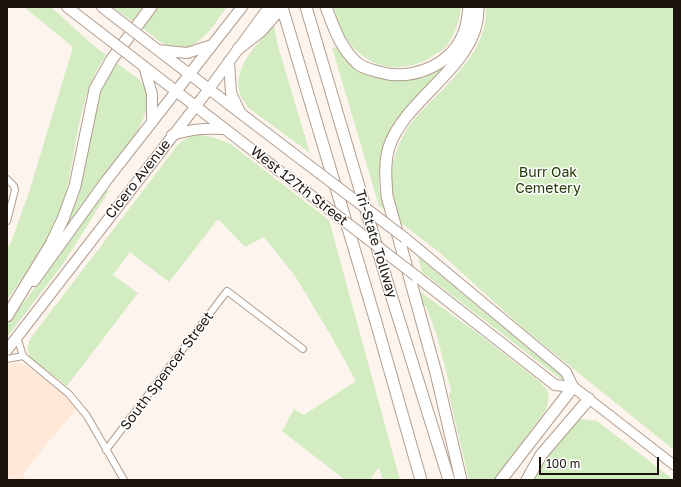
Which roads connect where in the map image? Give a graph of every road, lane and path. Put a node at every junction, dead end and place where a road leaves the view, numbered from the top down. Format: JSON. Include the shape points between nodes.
{"nodes":[{"id":1,"x":67,"y":7,"type":"edge"},
{"id":2,"x":102,"y":7,"type":"edge"},
{"id":3,"x":151,"y":7,"type":"edge"},
{"id":4,"x":242,"y":7,"type":"edge"},
{"id":5,"x":269,"y":7,"type":"edge"},
{"id":6,"x":282,"y":7,"type":"edge"},
{"id":7,"x":306,"y":7,"type":"edge"},
{"id":8,"x":326,"y":7,"type":"edge"},
{"id":9,"x":469,"y":7,"type":"edge"},
{"id":10,"x":478,"y":7,"type":"edge"},
{"id":11,"x":259,"y":27,"type":"junction"},
{"id":12,"x":212,"y":45,"type":"junction"},
{"id":13,"x":154,"y":47,"type":"junction"},
{"id":14,"x":238,"y":49,"type":"joint"},
{"id":15,"x":229,"y":61,"type":"junction"},
{"id":16,"x":141,"y":63,"type":"junction"},
{"id":17,"x":190,"y":74,"type":"junction"},
{"id":18,"x":209,"y":89,"type":"junction"},
{"id":19,"x":177,"y":91,"type":"junction"},
{"id":20,"x":195,"y":106,"type":"junction"},
{"id":21,"x":241,"y":114,"type":"junction"},
{"id":22,"x":152,"y":122,"type":"junction"},
{"id":23,"x":226,"y":130,"type":"junction"},
{"id":24,"x":172,"y":135,"type":"junction"},
{"id":25,"x":7,"y":179,"type":"edge"},
{"id":26,"x":7,"y":221,"type":"edge"},
{"id":27,"x":7,"y":317,"type":"edge"},
{"id":28,"x":17,"y":337,"type":"junction"},
{"id":29,"x":303,"y":349,"type":"dead end"},
{"id":30,"x":7,"y":350,"type":"edge"},
{"id":31,"x":22,"y":356,"type":"junction"},
{"id":32,"x":7,"y":359,"type":"edge"},
{"id":33,"x":573,"y":387,"type":"junction"},
{"id":34,"x":589,"y":399,"type":"junction"},
{"id":35,"x":106,"y":450,"type":"junction"},
{"id":36,"x":674,"y":465,"type":"edge"},
{"id":37,"x":124,"y":480,"type":"edge"},
{"id":38,"x":421,"y":480,"type":"edge"},
{"id":39,"x":449,"y":480,"type":"edge"},
{"id":40,"x":461,"y":480,"type":"edge"},
{"id":41,"x":501,"y":480,"type":"edge"},
{"id":42,"x":527,"y":480,"type":"edge"}],
"edges":[{"from":1,"to":16,"type":"main road","name":"West 127th Street","bridge":true},
{"from":2,"to":13,"type":"main road","name":"West 127th Street","bridge":true},
{"from":3,"to":27,"type":"highway","via":[[112,60],[95,89],[75,186],[63,219]]},
{"from":4,"to":12,"type":"main road","name":"Cicero Avenue"},
{"from":5,"to":11,"type":"main road"},
{"from":6,"to":11,"type":"highway"},
{"from":6,"to":38,"type":"highway","name":"Tri-State Tollway"},
{"from":7,"to":39,"type":"highway","name":"Tri-State Tollway"},
{"from":8,"to":9,"type":"highway","via":[[342,46],[358,64],[388,75],[405,75],[430,68],[450,53],[462,37]]},
{"from":10,"to":40,"type":"highway","via":[[474,35],[463,53],[398,129],[389,147],[385,169],[387,196],[436,373]]},
{"from":11,"to":14,"type":"highway"},
{"from":12,"to":13,"type":"main road","via":[[187,53]]},
{"from":12,"to":17,"type":"main road","name":"Cicero Avenue"},
{"from":13,"to":17,"type":"main road","name":"West 127th Street"},
{"from":14,"to":15,"type":"main road","name":"Cicero Avenue"},
{"from":15,"to":18,"type":"main road","name":"Cicero Avenue"},
{"from":15,"to":21,"type":"main road","via":[[231,93]]},
{"from":16,"to":19,"type":"main road","name":"West 127th Street"},
{"from":16,"to":22,"type":"main road","via":[[152,94]]},
{"from":17,"to":18,"type":"main road","name":"West 127th Street"},
{"from":17,"to":19,"type":"main road","name":"Cicero Avenue"},
{"from":18,"to":20,"type":"main road","name":"Cicero Avenue"},
{"from":18,"to":21,"type":"main road","name":"West 127th Street"},
{"from":19,"to":20,"type":"main road","name":"West 127th Street"},
{"from":19,"to":22,"type":"main road","name":"Cicero Avenue"},
{"from":20,"to":23,"type":"main road","name":"West 127th Street"},
{"from":20,"to":24,"type":"main road","name":"Cicero Avenue"},
{"from":21,"to":33,"type":"main road","name":"West 127th Street","bridge":true,"via":[[405,238],[566,372]]},
{"from":22,"to":27,"type":"main road","name":"Cicero Avenue"},
{"from":23,"to":24,"type":"main road","via":[[204,128]]},
{"from":23,"to":33,"type":"main road","name":"West 127th Street","bridge":true,"via":[[555,384]]},
{"from":24,"to":28,"type":"main road","name":"Cicero Avenue"},
{"from":25,"to":26,"type":"street","via":[[15,190]]},
{"from":28,"to":30,"type":"main road","name":"Cicero Avenue"},
{"from":28,"to":31,"type":"street"},
{"from":29,"to":35,"type":"street","name":"South Spencer Street","via":[[227,291]]},
{"from":31,"to":32,"type":"street"},
{"from":31,"to":35,"type":"street","via":[[69,394],[87,416]]},
{"from":33,"to":34,"type":"main road","name":"West 127th Street"},
{"from":33,"to":41,"type":"highway"},
{"from":34,"to":36,"type":"main road","name":"West 127th Street"},
{"from":34,"to":42,"type":"highway","via":[[542,455]]},
{"from":35,"to":37,"type":"street"}]}
